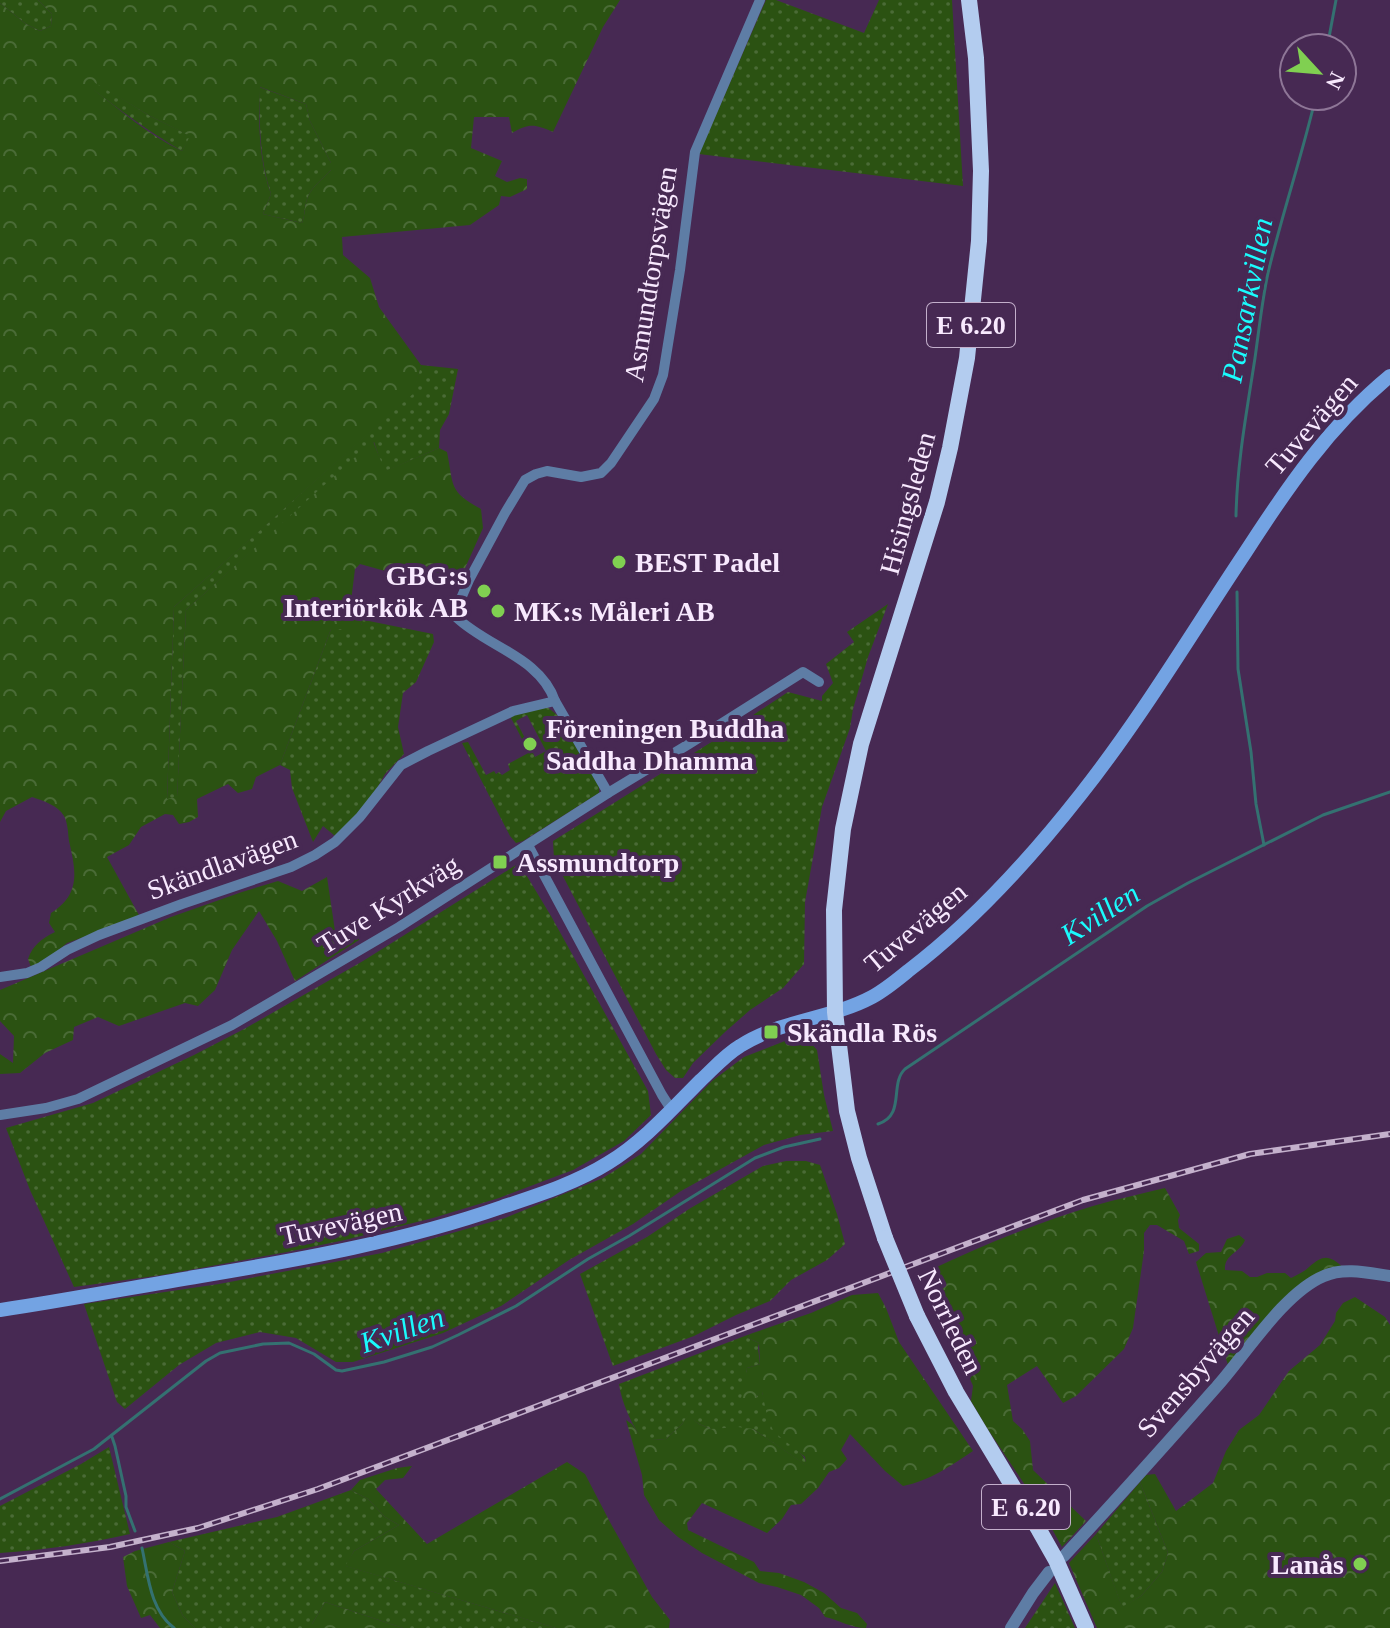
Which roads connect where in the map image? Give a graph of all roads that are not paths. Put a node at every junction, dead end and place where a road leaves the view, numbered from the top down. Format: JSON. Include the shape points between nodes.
{"nodes":[{"id":1,"x":760,"y":0,"type":"edge"},
{"id":2,"x":969,"y":0,"type":"edge"},
{"id":3,"x":1390,"y":376,"type":"edge"},
{"id":4,"x":819,"y":682,"type":"dead end"},
{"id":5,"x":555,"y":701,"type":"junction"},
{"id":6,"x":608,"y":793,"type":"junction"},
{"id":7,"x":528,"y":845,"type":"junction"},
{"id":8,"x":0,"y":977,"type":"edge"},
{"id":9,"x":835,"y":1012,"type":"junction"},
{"id":10,"x":671,"y":1109,"type":"junction"},
{"id":11,"x":0,"y":1115,"type":"edge"},
{"id":12,"x":1390,"y":1276,"type":"edge"},
{"id":13,"x":0,"y":1310,"type":"edge"},
{"id":14,"x":1064,"y":1556,"type":"dead end"},
{"id":15,"x":1049,"y":1572,"type":"dead end"},
{"id":16,"x":1011,"y":1628,"type":"edge"},
{"id":17,"x":1086,"y":1628,"type":"edge"}],
"edges":[{"from":1,"to":5,"type":"street","name":"Asmundtorpsvägen","via":[[695,152],[663,375],[654,399],[601,473],[581,477],[547,471],[525,480],[456,610],[461,622],[536,671]]},
{"from":2,"to":9,"type":"highway","name":"Hisingsleden","number":"E 6.20","via":[[981,171],[967,358],[937,502],[867,721],[847,806],[834,910]]},
{"from":3,"to":9,"type":"main road","name":"Tuvevägen","via":[[1350,412],[1301,469],[1125,734],[1034,851],[925,959],[875,995]]},
{"from":4,"to":6,"type":"street","name":"Tuve Kyrkväg","via":[[803,672]]},
{"from":5,"to":6,"type":"street"},
{"from":5,"to":8,"type":"street","name":"Skändlavägen","via":[[513,711],[401,765],[335,842],[291,867],[99,935],[27,973]]},
{"from":6,"to":7,"type":"street","name":"Tuve Kyrkväg"},
{"from":7,"to":10,"type":"street"},
{"from":7,"to":11,"type":"street","name":"Tuve Kyrkväg","via":[[232,1025],[78,1099]]},
{"from":9,"to":10,"type":"main road","name":"Tuvevägen","via":[[738,1047]]},
{"from":9,"to":17,"type":"highway","name":"Norrleden","number":"E 6.20","bridge":true,"via":[[847,1111],[885,1238],[951,1382],[1045,1540]]},
{"from":10,"to":13,"type":"main road","name":"Tuvevägen","via":[[630,1148],[592,1172],[448,1225],[319,1255]]},
{"from":12,"to":14,"type":"street","name":"Svensbyvägen","via":[[1334,1272],[1304,1287]]},
{"from":15,"to":16,"type":"street"}]}
